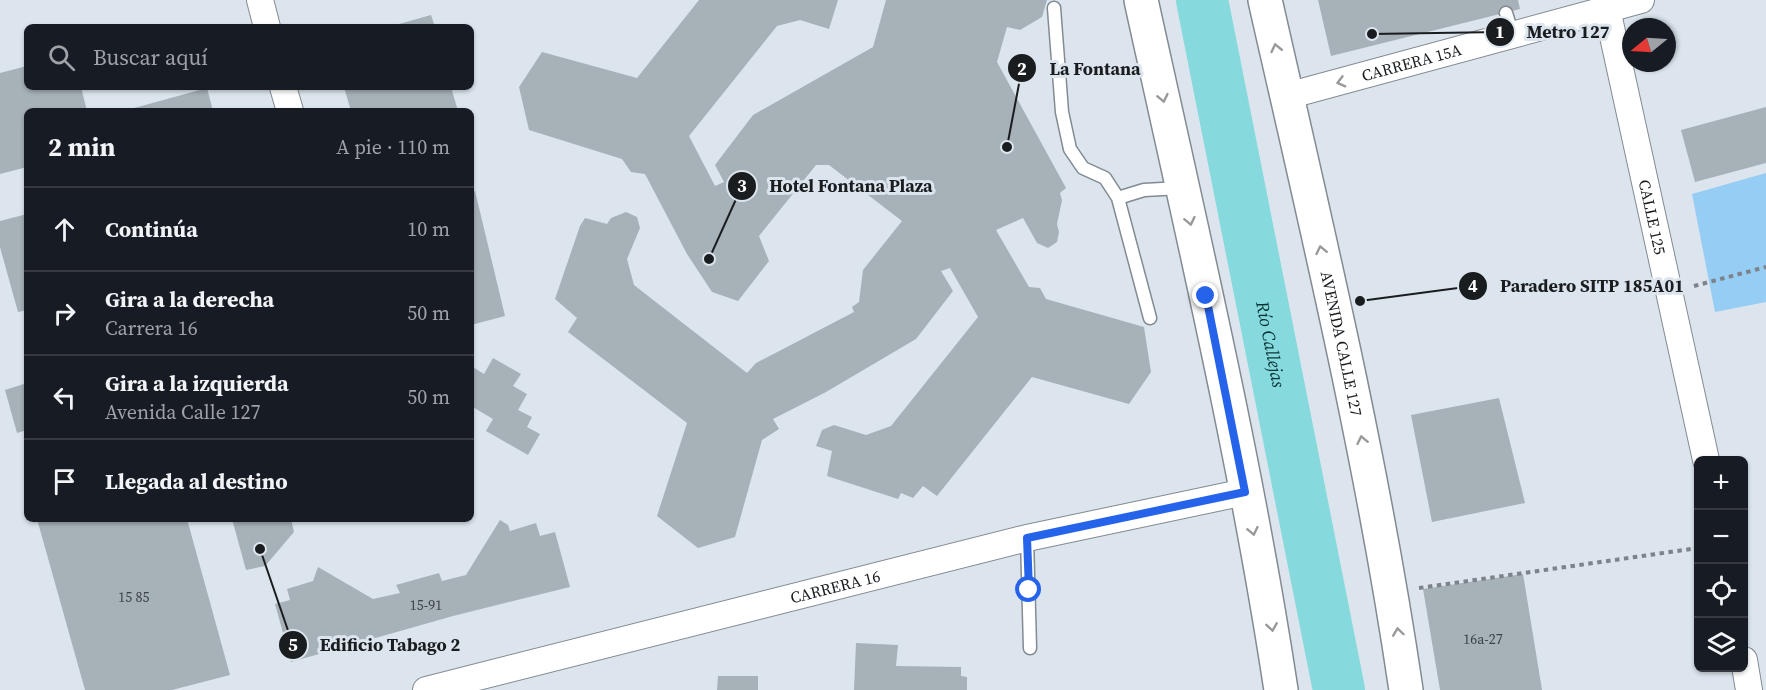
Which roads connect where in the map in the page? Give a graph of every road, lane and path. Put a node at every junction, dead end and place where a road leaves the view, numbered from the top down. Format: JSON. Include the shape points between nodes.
{"nodes":[{"id":1,"x":260,"y":0,"type":"edge"},
{"id":2,"x":1141,"y":0,"type":"edge"},
{"id":3,"x":1265,"y":0,"type":"edge"},
{"id":4,"x":1641,"y":0,"type":"edge"},
{"id":5,"x":1054,"y":8,"type":"dead end"},
{"id":6,"x":1607,"y":9,"type":"junction"},
{"id":7,"x":266,"y":24,"type":"edge"},
{"id":8,"x":284,"y":90,"type":"edge"},
{"id":9,"x":1287,"y":96,"type":"junction"},
{"id":10,"x":289,"y":108,"type":"edge"},
{"id":11,"x":1183,"y":188,"type":"junction"},
{"id":12,"x":1118,"y":198,"type":"junction"},
{"id":13,"x":1766,"y":267,"type":"edge"},
{"id":14,"x":1670,"y":293,"type":"junction"},
{"id":15,"x":1150,"y":318,"type":"dead end"},
{"id":16,"x":1705,"y":456,"type":"edge"},
{"id":17,"x":1245,"y":492,"type":"junction"},
{"id":18,"x":1027,"y":538,"type":"junction"},
{"id":19,"x":1694,"y":549,"type":"edge"},
{"id":20,"x":1392,"y":592,"type":"junction"},
{"id":21,"x":1030,"y":648,"type":"dead end"},
{"id":22,"x":1745,"y":672,"type":"edge"},
{"id":23,"x":426,"y":690,"type":"edge"},
{"id":24,"x":1281,"y":690,"type":"edge"},
{"id":25,"x":1406,"y":690,"type":"edge"},
{"id":26,"x":1749,"y":690,"type":"edge"}],
"edges":[{"from":1,"to":7,"type":"street"},
{"from":2,"to":11,"type":"main road","one_way":true},
{"from":9,"to":3,"type":"main road","name":"AVENIDA CALLE 127","one_way":true},
{"from":4,"to":6,"type":"street","name":"CARRERA 15A"},
{"from":5,"to":12,"type":"lane","via":[[1061,102],[1070,148],[1083,168],[1105,178]]},
{"from":6,"to":9,"type":"street","name":"CARRERA 15A","one_way":true,"via":[[1509,24]]},
{"from":6,"to":14,"type":"street","name":"CALLE 125"},
{"from":8,"to":10,"type":"street"},
{"from":20,"to":9,"type":"main road","name":"AVENIDA CALLE 127","one_way":true},
{"from":11,"to":12,"type":"lane","via":[[1144,190]]},
{"from":11,"to":17,"type":"main road","one_way":true},
{"from":12,"to":15,"type":"lane"},
{"from":13,"to":14,"type":"path"},
{"from":14,"to":16,"type":"street","name":"CALLE 125"},
{"from":17,"to":18,"type":"street","name":"CARRERA 16"},
{"from":17,"to":24,"type":"main road","one_way":true},
{"from":18,"to":21,"type":"lane"},
{"from":18,"to":23,"type":"street","name":"CARRERA 16"},
{"from":19,"to":20,"type":"path"},
{"from":25,"to":20,"type":"main road","name":"AVENIDA CALLE 127","one_way":true},
{"from":22,"to":26,"type":"street"}]}
